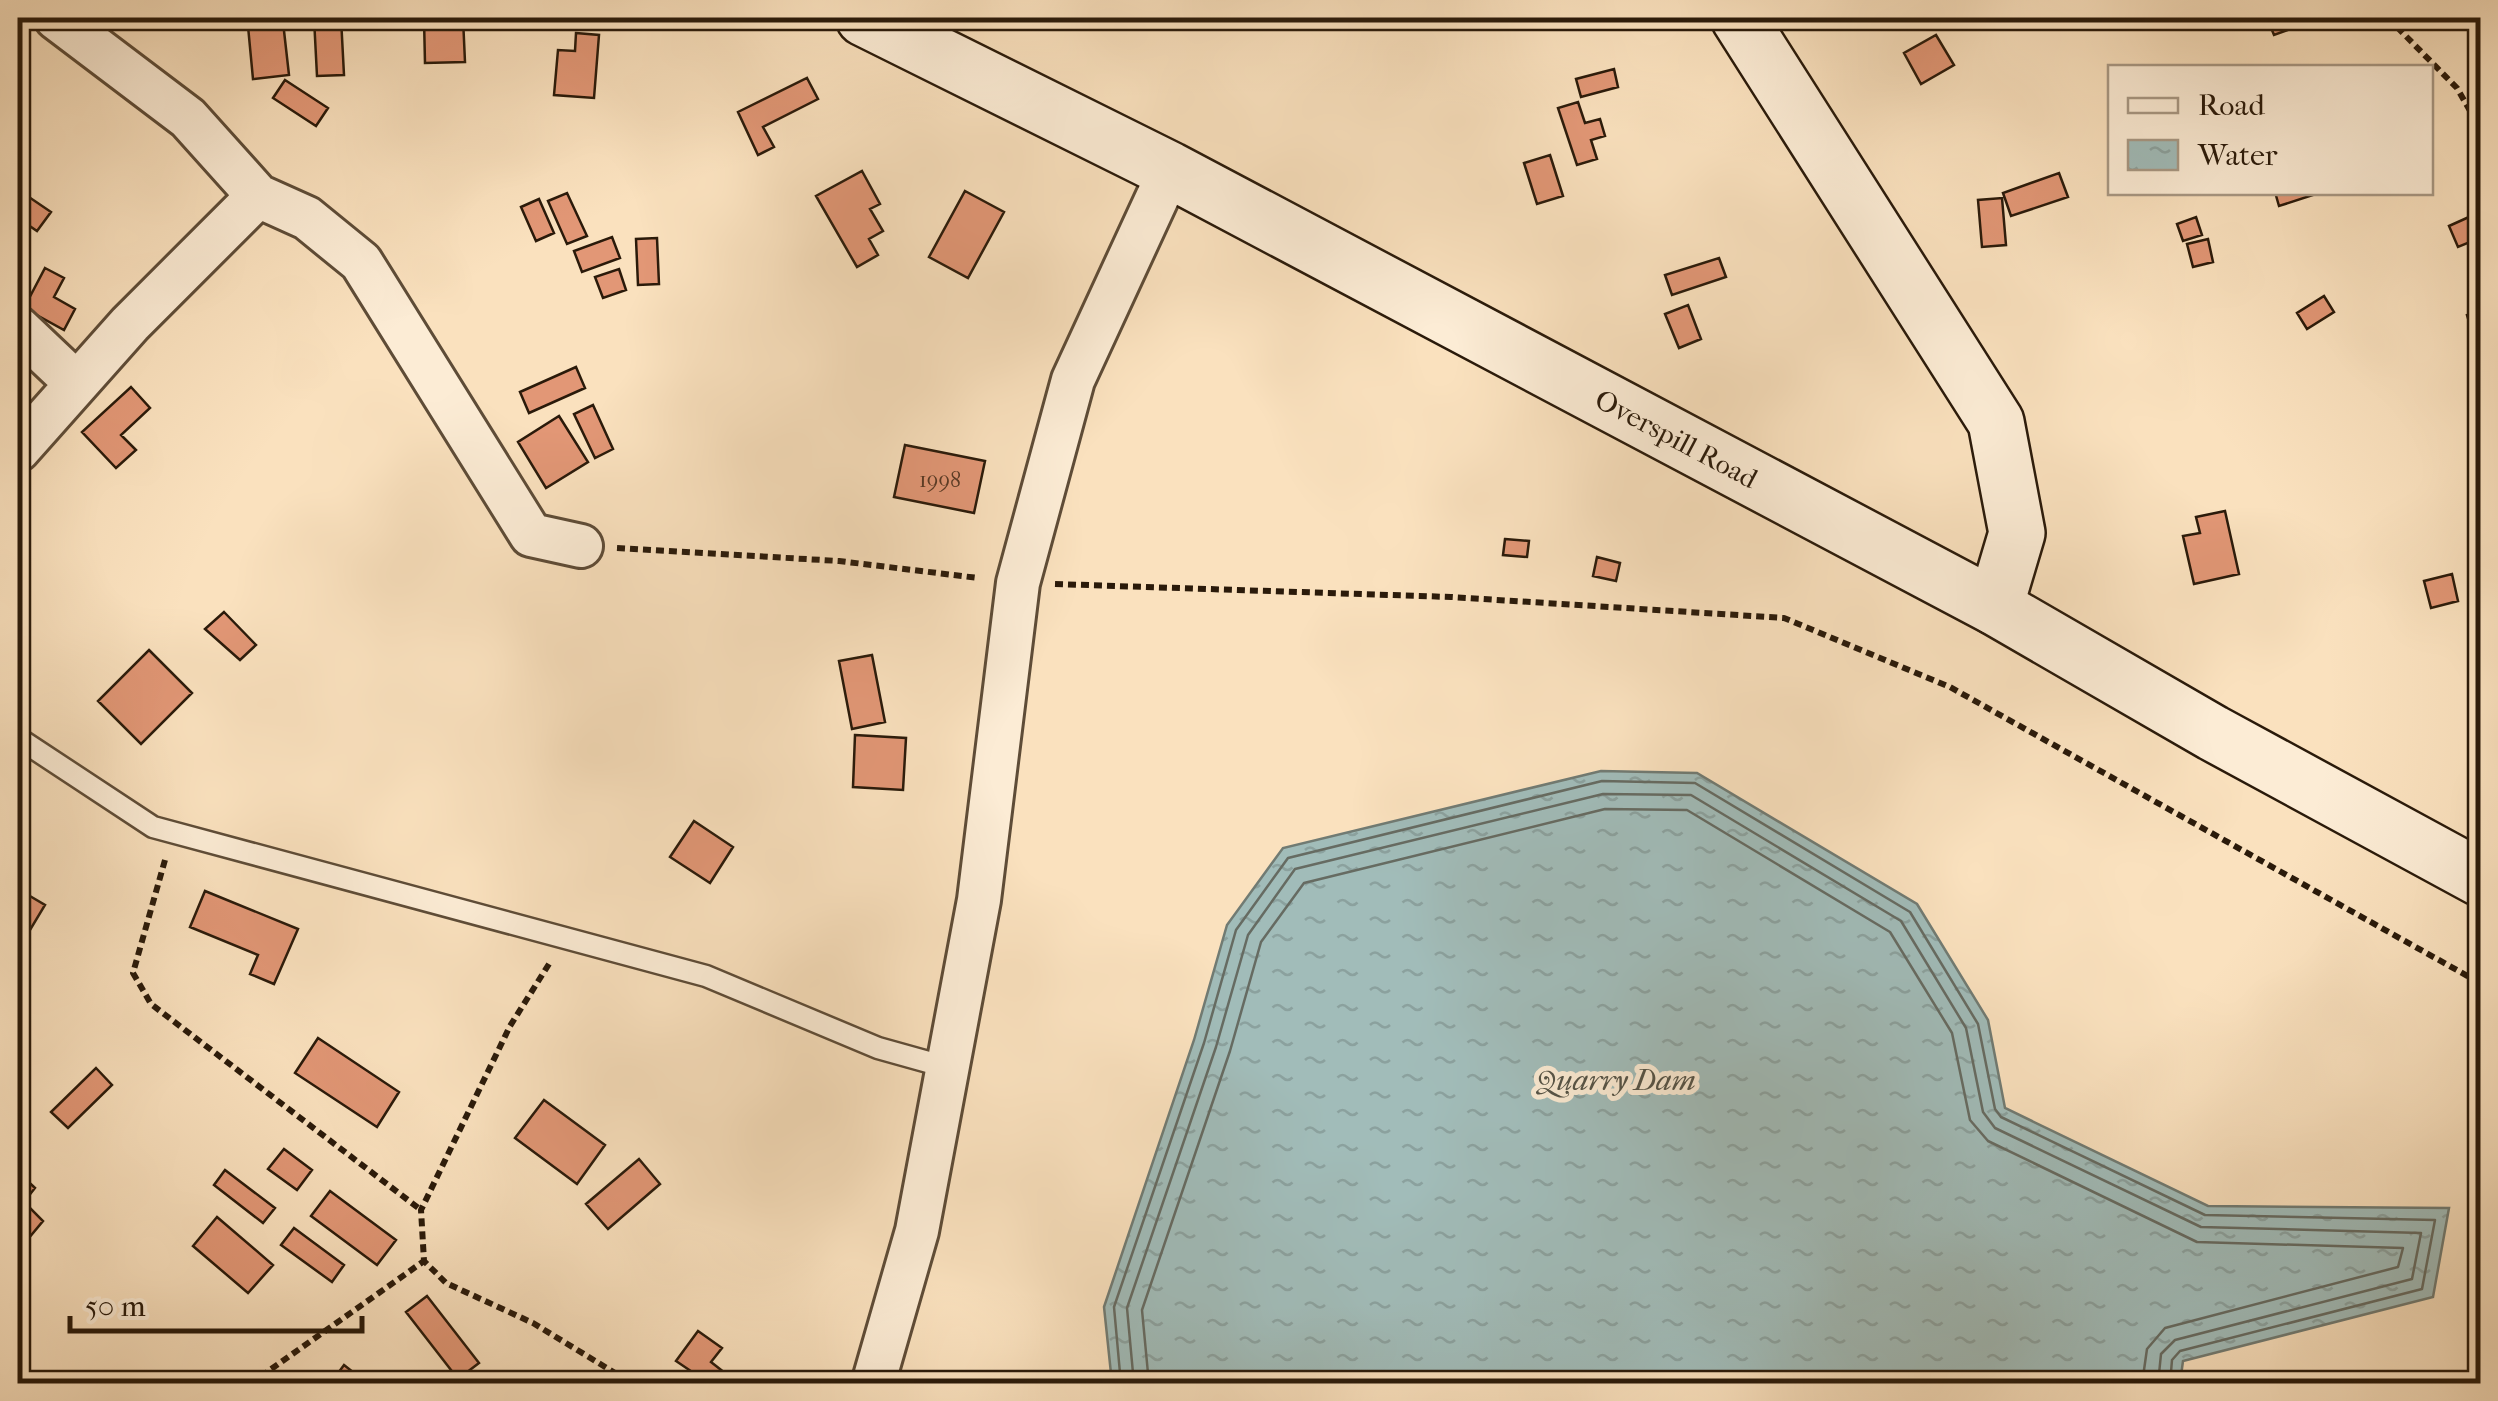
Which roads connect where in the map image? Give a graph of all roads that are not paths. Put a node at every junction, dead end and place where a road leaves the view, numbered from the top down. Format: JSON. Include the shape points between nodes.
{"nodes":[{"id":1,"x":56,"y":18,"type":"edge"},
{"id":2,"x":864,"y":18,"type":"edge"},
{"id":3,"x":1739,"y":18,"type":"edge"},
{"id":4,"x":1170,"y":170,"type":"junction"},
{"id":5,"x":258,"y":196,"type":"junction"},
{"id":6,"x":18,"y":328,"type":"edge"},
{"id":7,"x":76,"y":383,"type":"junction"},
{"id":8,"x":18,"y":450,"type":"edge"},
{"id":9,"x":581,"y":546,"type":"road end"},
{"id":10,"x":1995,"y":607,"type":"junction"},
{"id":11,"x":18,"y":738,"type":"edge"},
{"id":12,"x":2480,"y":878,"type":"edge"},
{"id":13,"x":946,"y":1067,"type":"junction"},
{"id":14,"x":874,"y":1384,"type":"edge"}],
"edges":[{"from":1,"to":5,"type":"street","via":[[188,118]]},
{"from":2,"to":4,"type":"street","name":"Overspill Road"},
{"from":3,"to":10,"type":"street","via":[[1996,422],[2017,534]]},
{"from":4,"to":10,"type":"street","name":"Overspill Road"},
{"from":4,"to":13,"type":"street","via":[[1073,380],[1018,583],[979,900]]},
{"from":5,"to":7,"type":"street"},
{"from":5,"to":9,"type":"street","via":[[307,218],[361,262],[531,536]]},
{"from":6,"to":7,"type":"street"},
{"from":7,"to":8,"type":"street"},
{"from":10,"to":12,"type":"street","name":"Overspill Road"},
{"from":11,"to":13,"type":"lane","via":[[153,827],[706,976],[878,1048]]},
{"from":13,"to":14,"type":"street","via":[[917,1231]]}]}
